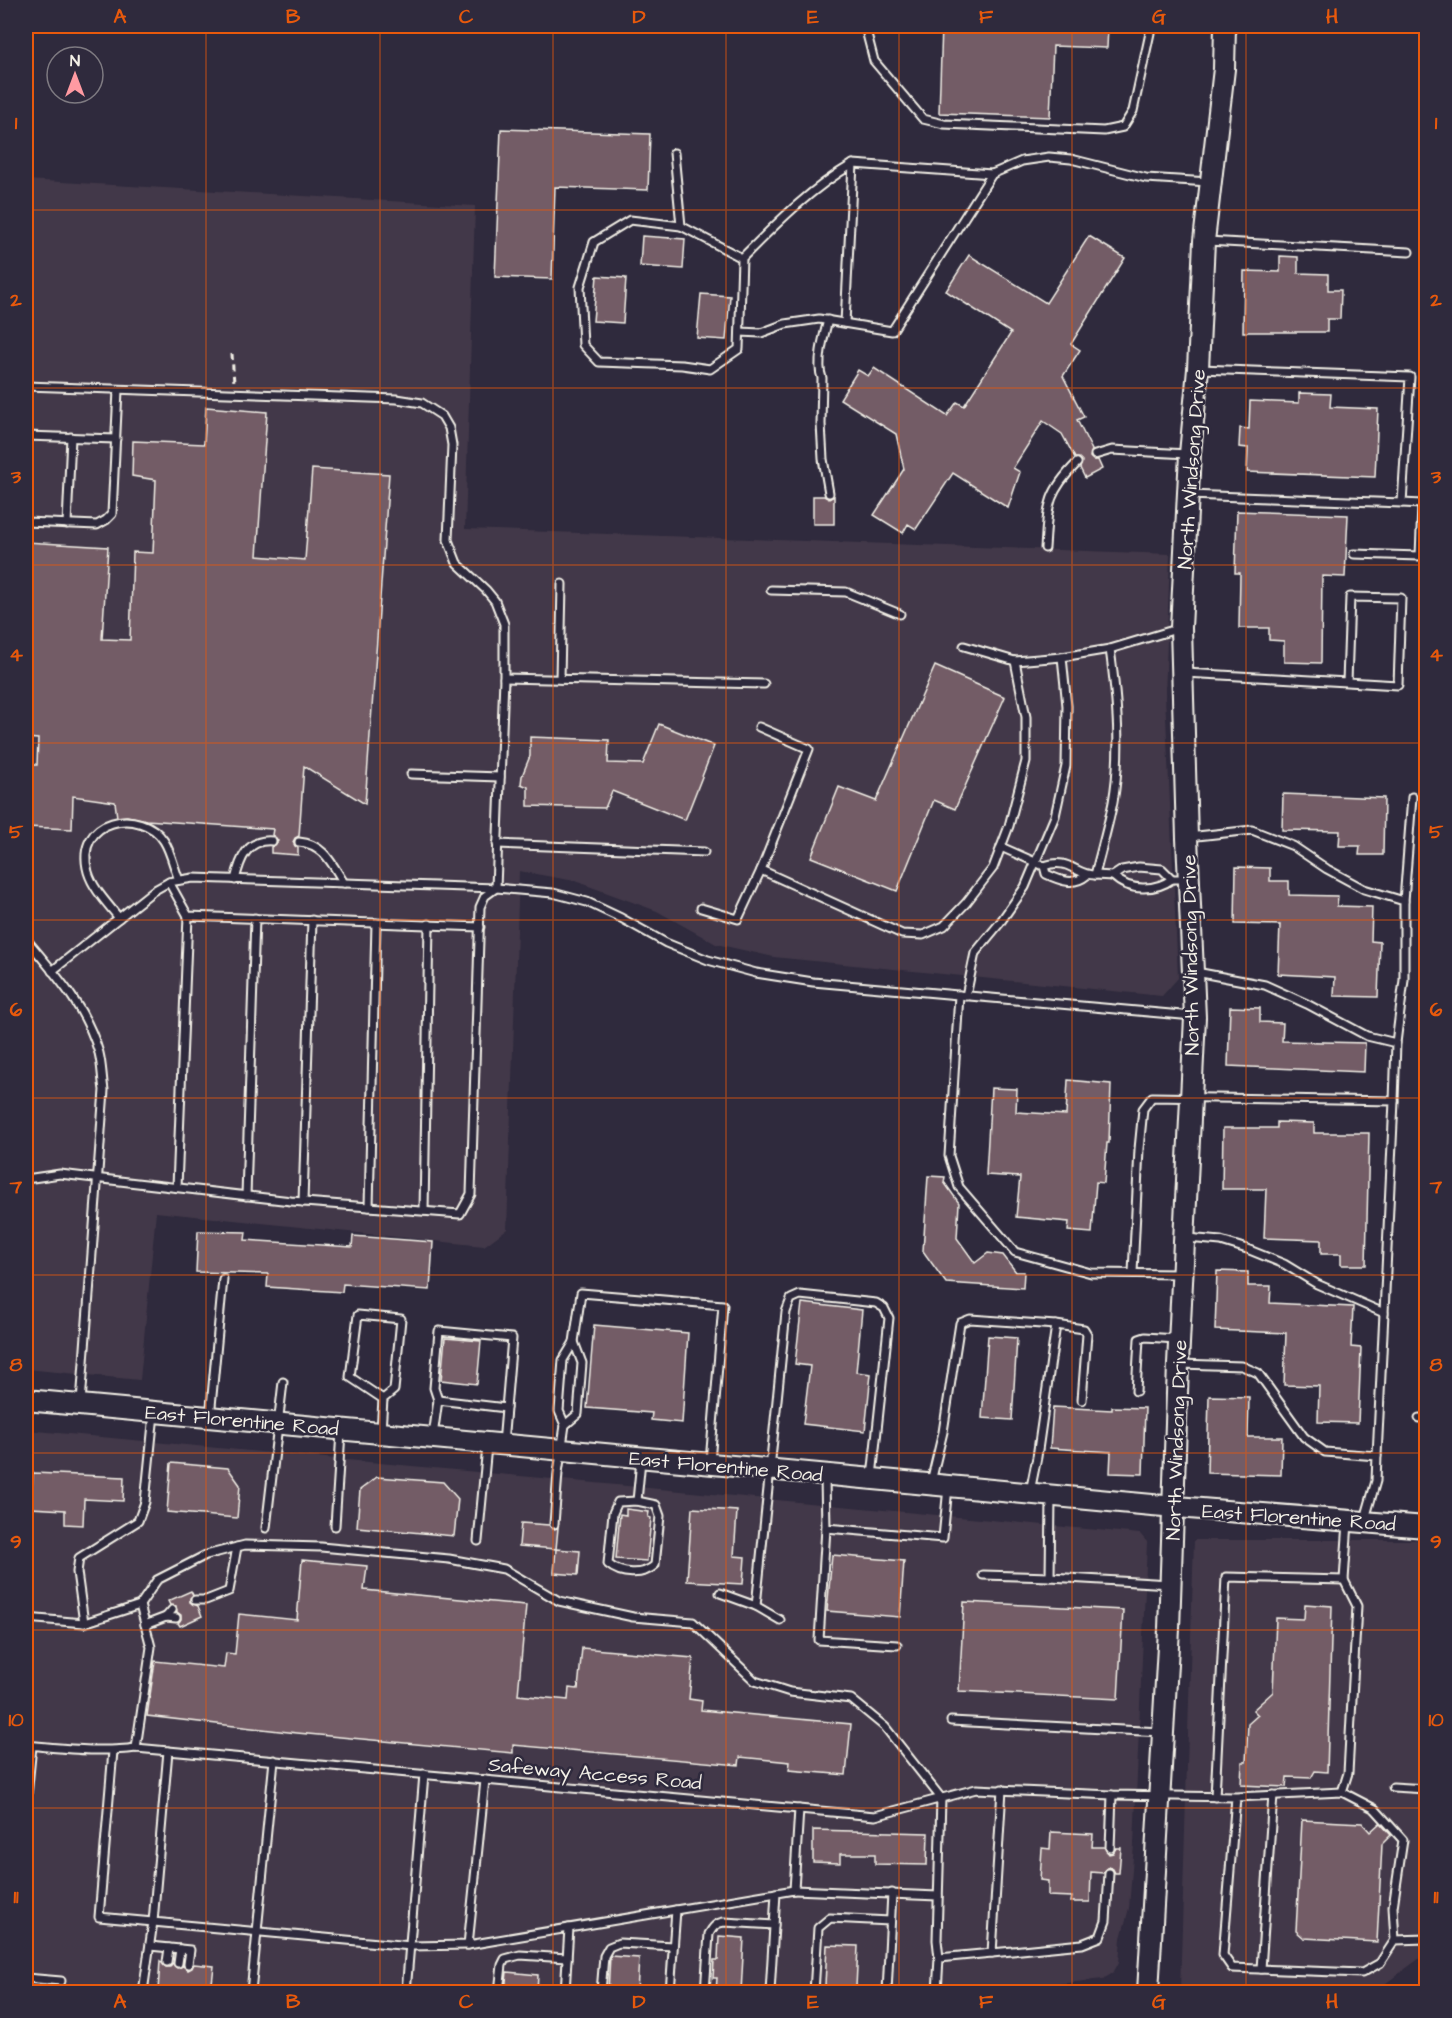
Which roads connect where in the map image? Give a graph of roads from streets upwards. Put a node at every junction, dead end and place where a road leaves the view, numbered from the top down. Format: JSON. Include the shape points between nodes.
{"nodes":[{"id":1,"x":1225,"y":26,"type":"edge"},
{"id":2,"x":26,"y":1400,"type":"edge"},
{"id":3,"x":1174,"y":1507,"type":"junction"},
{"id":4,"x":1426,"y":1527,"type":"edge"},
{"id":5,"x":1148,"y":1992,"type":"edge"}],
"edges":[{"from":1,"to":3,"type":"street","name":"North Windsong Drive","via":[[1224,69],[1204,241],[1181,628],[1187,838],[1181,879],[1195,1017]]},
{"from":2,"to":3,"type":"street","name":"East Florentine Road"},
{"from":3,"to":4,"type":"street","name":"East Florentine Road"},
{"from":3,"to":5,"type":"street","name":"North Windsong Drive"}]}
